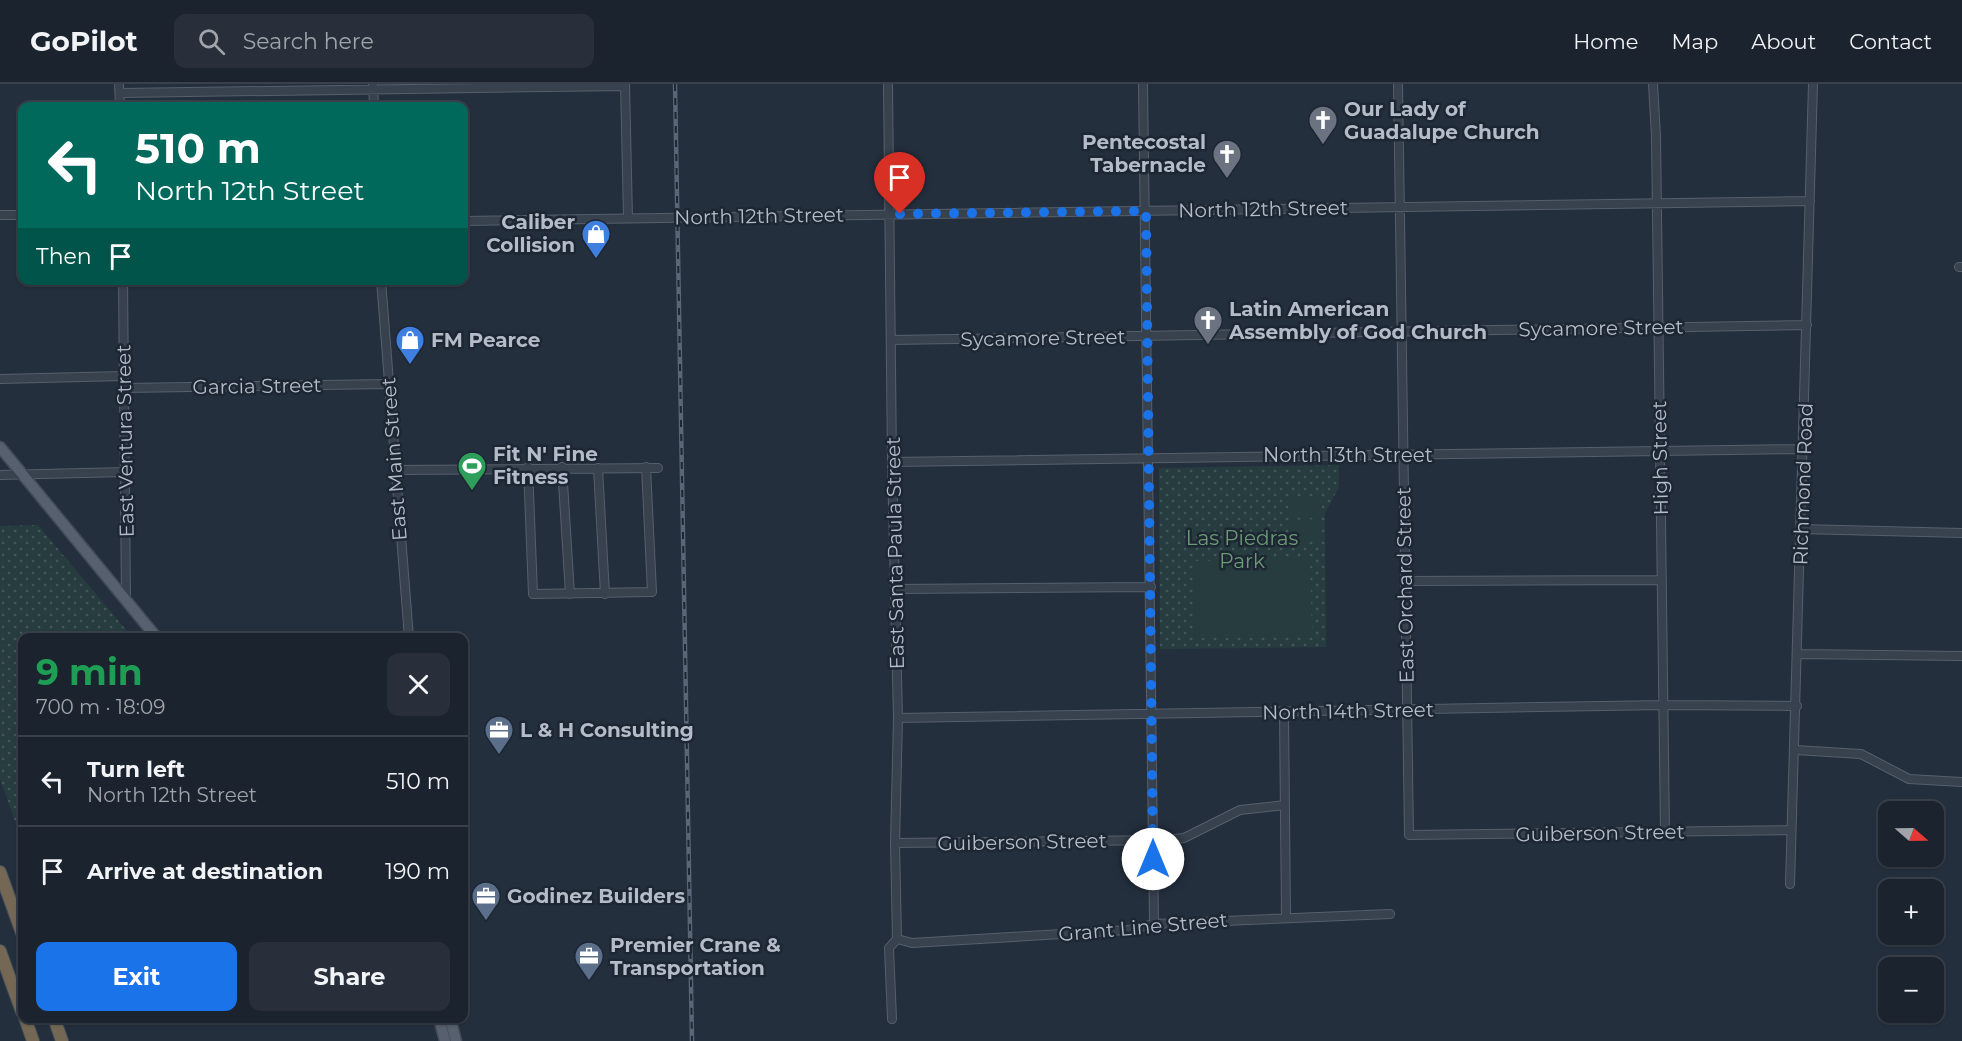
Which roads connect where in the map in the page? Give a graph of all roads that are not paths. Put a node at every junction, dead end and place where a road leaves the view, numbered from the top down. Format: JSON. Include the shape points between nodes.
{"nodes":[{"id":1,"x":888,"y":84,"type":"edge"},
{"id":2,"x":1143,"y":84,"type":"edge"},
{"id":3,"x":1398,"y":84,"type":"edge"},
{"id":4,"x":1653,"y":84,"type":"edge"},
{"id":5,"x":1813,"y":84,"type":"edge"},
{"id":6,"x":625,"y":85,"type":"edge"},
{"id":7,"x":373,"y":87,"type":"edge"},
{"id":8,"x":245,"y":88,"type":"edge"},
{"id":9,"x":120,"y":89,"type":"edge"},
{"id":10,"x":374,"y":102,"type":"edge"},
{"id":11,"x":1810,"y":201,"type":"junction"},
{"id":12,"x":1656,"y":204,"type":"junction"},
{"id":13,"x":1401,"y":207,"type":"junction"},
{"id":14,"x":1146,"y":211,"type":"junction"},
{"id":15,"x":18,"y":214,"type":"edge"},
{"id":16,"x":890,"y":214,"type":"junction"},
{"id":17,"x":0,"y":215,"type":"edge"},
{"id":18,"x":628,"y":218,"type":"junction"},
{"id":19,"x":468,"y":220,"type":"edge"},
{"id":20,"x":123,"y":285,"type":"edge"},
{"id":21,"x":381,"y":285,"type":"edge"},
{"id":22,"x":1807,"y":325,"type":"junction"},
{"id":23,"x":1658,"y":327,"type":"junction"},
{"id":24,"x":1403,"y":331,"type":"junction"},
{"id":25,"x":1146,"y":335,"type":"junction"},
{"id":26,"x":891,"y":340,"type":"junction"},
{"id":27,"x":124,"y":376,"type":"junction"},
{"id":28,"x":0,"y":379,"type":"edge"},
{"id":29,"x":389,"y":384,"type":"junction"},
{"id":30,"x":125,"y":388,"type":"junction"},
{"id":31,"x":0,"y":447,"type":"edge"},
{"id":32,"x":1803,"y":449,"type":"junction"},
{"id":33,"x":1660,"y":451,"type":"junction"},
{"id":34,"x":1404,"y":454,"type":"junction"},
{"id":35,"x":1149,"y":458,"type":"junction"},
{"id":36,"x":892,"y":462,"type":"junction"},
{"id":37,"x":528,"y":467,"type":"junction"},
{"id":38,"x":562,"y":467,"type":"junction"},
{"id":39,"x":646,"y":467,"type":"junction"},
{"id":40,"x":598,"y":468,"type":"junction"},
{"id":41,"x":658,"y":468,"type":"dead end"},
{"id":42,"x":396,"y":470,"type":"junction"},
{"id":43,"x":126,"y":472,"type":"junction"},
{"id":44,"x":0,"y":475,"type":"edge"},
{"id":45,"x":23,"y":475,"type":"junction"},
{"id":46,"x":1801,"y":529,"type":"junction"},
{"id":47,"x":1962,"y":533,"type":"edge"},
{"id":48,"x":1662,"y":580,"type":"junction"},
{"id":49,"x":1405,"y":581,"type":"junction"},
{"id":50,"x":1151,"y":587,"type":"junction"},
{"id":51,"x":895,"y":589,"type":"junction"},
{"id":52,"x":570,"y":594,"type":"junction"},
{"id":53,"x":605,"y":594,"type":"junction"},
{"id":54,"x":126,"y":601,"type":"junction"},
{"id":55,"x":153,"y":633,"type":"edge"},
{"id":56,"x":409,"y":633,"type":"edge"},
{"id":57,"x":1798,"y":654,"type":"junction"},
{"id":58,"x":1962,"y":656,"type":"edge"},
{"id":59,"x":1663,"y":705,"type":"junction"},
{"id":60,"x":1797,"y":706,"type":"junction"},
{"id":61,"x":1406,"y":710,"type":"junction"},
{"id":62,"x":1284,"y":712,"type":"junction"},
{"id":63,"x":1152,"y":714,"type":"junction"},
{"id":64,"x":898,"y":718,"type":"junction"},
{"id":65,"x":1796,"y":750,"type":"junction"},
{"id":66,"x":1962,"y":782,"type":"edge"},
{"id":67,"x":1285,"y":805,"type":"junction"},
{"id":68,"x":1791,"y":830,"type":"junction"},
{"id":69,"x":1665,"y":832,"type":"junction"},
{"id":70,"x":1408,"y":835,"type":"joint"},
{"id":71,"x":1153,"y":840,"type":"junction"},
{"id":72,"x":895,"y":843,"type":"junction"},
{"id":73,"x":0,"y":872,"type":"edge"},
{"id":74,"x":1790,"y":884,"type":"dead end"},
{"id":75,"x":1390,"y":914,"type":"dead end"},
{"id":76,"x":1286,"y":917,"type":"junction"},
{"id":77,"x":18,"y":922,"type":"edge"},
{"id":78,"x":1154,"y":924,"type":"junction"},
{"id":79,"x":897,"y":939,"type":"junction"},
{"id":80,"x":0,"y":951,"type":"edge"},
{"id":81,"x":18,"y":1001,"type":"edge"},
{"id":82,"x":892,"y":1019,"type":"dead end"},
{"id":83,"x":27,"y":1023,"type":"edge"},
{"id":84,"x":56,"y":1023,"type":"edge"},
{"id":85,"x":440,"y":1023,"type":"edge"},
{"id":86,"x":452,"y":1023,"type":"edge"},
{"id":87,"x":455,"y":1023,"type":"edge"},
{"id":88,"x":33,"y":1041,"type":"edge"},
{"id":89,"x":62,"y":1041,"type":"edge"},
{"id":90,"x":445,"y":1041,"type":"edge"},
{"id":91,"x":457,"y":1041,"type":"edge"}],
"edges":[{"from":1,"to":16,"type":"street","name":"East Santa Paula Street"},
{"from":2,"to":14,"type":"street"},
{"from":3,"to":13,"type":"street","name":"East Orchard Street"},
{"from":4,"to":12,"type":"street","name":"High Street"},
{"from":5,"to":11,"type":"street","name":"Richmond Road"},
{"from":6,"to":7,"type":"street"},
{"from":6,"to":18,"type":"street"},
{"from":7,"to":8,"type":"street"},
{"from":7,"to":10,"type":"street"},
{"from":8,"to":9,"type":"street"},
{"from":11,"to":12,"type":"street","name":"North 12th Street"},
{"from":11,"to":22,"type":"street","name":"Richmond Road"},
{"from":12,"to":13,"type":"street","name":"North 12th Street"},
{"from":12,"to":23,"type":"street","name":"High Street"},
{"from":13,"to":14,"type":"street","name":"North 12th Street"},
{"from":13,"to":24,"type":"street","name":"East Orchard Street"},
{"from":14,"to":16,"type":"street","name":"North 12th Street"},
{"from":14,"to":25,"type":"street"},
{"from":15,"to":17,"type":"street"},
{"from":16,"to":18,"type":"street","name":"North 12th Street"},
{"from":16,"to":26,"type":"street","name":"East Santa Paula Street"},
{"from":18,"to":19,"type":"street","name":"North 12th Street"},
{"from":20,"to":27,"type":"street","name":"East Ventura Street"},
{"from":21,"to":29,"type":"street","name":"East Main Street"},
{"from":22,"to":23,"type":"street","name":"Sycamore Street"},
{"from":22,"to":32,"type":"street","name":"Richmond Road"},
{"from":23,"to":24,"type":"street","name":"Sycamore Street"},
{"from":23,"to":33,"type":"street","name":"High Street"},
{"from":24,"to":25,"type":"street","name":"Sycamore Street"},
{"from":24,"to":34,"type":"street","name":"East Orchard Street"},
{"from":25,"to":26,"type":"street","name":"Sycamore Street"},
{"from":25,"to":35,"type":"street"},
{"from":26,"to":36,"type":"street","name":"East Santa Paula Street"},
{"from":27,"to":28,"type":"street"},
{"from":27,"to":30,"type":"street","name":"East Ventura Street"},
{"from":29,"to":30,"type":"street","name":"Garcia Street"},
{"from":29,"to":42,"type":"street","name":"East Main Street"},
{"from":30,"to":43,"type":"street","name":"East Ventura Street"},
{"from":31,"to":45,"type":"main road"},
{"from":32,"to":33,"type":"street","name":"North 13th Street"},
{"from":32,"to":46,"type":"street","name":"Richmond Road"},
{"from":33,"to":34,"type":"street","name":"North 13th Street"},
{"from":33,"to":48,"type":"street","name":"High Street"},
{"from":34,"to":35,"type":"street","name":"North 13th Street"},
{"from":34,"to":49,"type":"street","name":"East Orchard Street"},
{"from":35,"to":36,"type":"street","name":"North 13th Street"},
{"from":35,"to":50,"type":"street"},
{"from":36,"to":51,"type":"street","name":"East Santa Paula Street"},
{"from":37,"to":38,"type":"street"},
{"from":37,"to":42,"type":"street"},
{"from":37,"to":52,"type":"street","via":[[533,594]]},
{"from":38,"to":40,"type":"street"},
{"from":38,"to":52,"type":"street"},
{"from":39,"to":40,"type":"street"},
{"from":39,"to":41,"type":"street"},
{"from":39,"to":53,"type":"street","via":[[652,592]]},
{"from":40,"to":53,"type":"street"},
{"from":42,"to":56,"type":"street","name":"East Main Street"},
{"from":43,"to":45,"type":"street"},
{"from":43,"to":54,"type":"street","name":"East Ventura Street"},
{"from":44,"to":45,"type":"street"},
{"from":45,"to":54,"type":"main road"},
{"from":46,"to":47,"type":"street"},
{"from":46,"to":57,"type":"street","name":"Richmond Road"},
{"from":48,"to":49,"type":"street"},
{"from":48,"to":59,"type":"street","name":"High Street"},
{"from":49,"to":61,"type":"street","name":"East Orchard Street"},
{"from":50,"to":51,"type":"street"},
{"from":50,"to":63,"type":"street"},
{"from":51,"to":64,"type":"street","name":"East Santa Paula Street"},
{"from":52,"to":53,"type":"street"},
{"from":54,"to":55,"type":"main road"},
{"from":57,"to":58,"type":"street"},
{"from":57,"to":60,"type":"street","name":"Richmond Road"},
{"from":59,"to":60,"type":"street","name":"North 14th Street"},
{"from":59,"to":61,"type":"street","name":"North 14th Street"},
{"from":59,"to":69,"type":"street","name":"High Street"},
{"from":60,"to":65,"type":"street","name":"Richmond Road"},
{"from":61,"to":62,"type":"street","name":"North 14th Street"},
{"from":61,"to":70,"type":"street","name":"East Orchard Street"},
{"from":62,"to":63,"type":"street","name":"North 14th Street"},
{"from":62,"to":67,"type":"street"},
{"from":63,"to":64,"type":"street","name":"North 14th Street"},
{"from":63,"to":71,"type":"street"},
{"from":64,"to":72,"type":"street","name":"East Santa Paula Street"},
{"from":65,"to":66,"type":"street","via":[[1861,754],[1908,778]]},
{"from":65,"to":68,"type":"street","name":"Richmond Road"},
{"from":67,"to":71,"type":"street","name":"Guiberson Street","via":[[1240,810],[1184,838]]},
{"from":67,"to":76,"type":"street"},
{"from":68,"to":69,"type":"street","name":"Guiberson Street"},
{"from":68,"to":74,"type":"street","name":"Richmond Road"},
{"from":69,"to":70,"type":"street","name":"Guiberson Street"},
{"from":71,"to":72,"type":"street","name":"Guiberson Street"},
{"from":71,"to":78,"type":"street"},
{"from":72,"to":79,"type":"street","name":"East Santa Paula Street"},
{"from":73,"to":77,"type":"highway"},
{"from":75,"to":76,"type":"street","name":"Grant Line Street"},
{"from":76,"to":78,"type":"street","name":"Grant Line Street"},
{"from":78,"to":79,"type":"street","name":"Grant Line Street","via":[[1128,930],[912,943]]},
{"from":79,"to":82,"type":"street","name":"East Santa Paula Street","via":[[889,948]]},
{"from":80,"to":81,"type":"highway"},
{"from":83,"to":88,"type":"highway"},
{"from":84,"to":89,"type":"highway"},
{"from":85,"to":90,"type":"main road"},
{"from":86,"to":91,"type":"main road"},
{"from":87,"to":91,"type":"street"}]}
